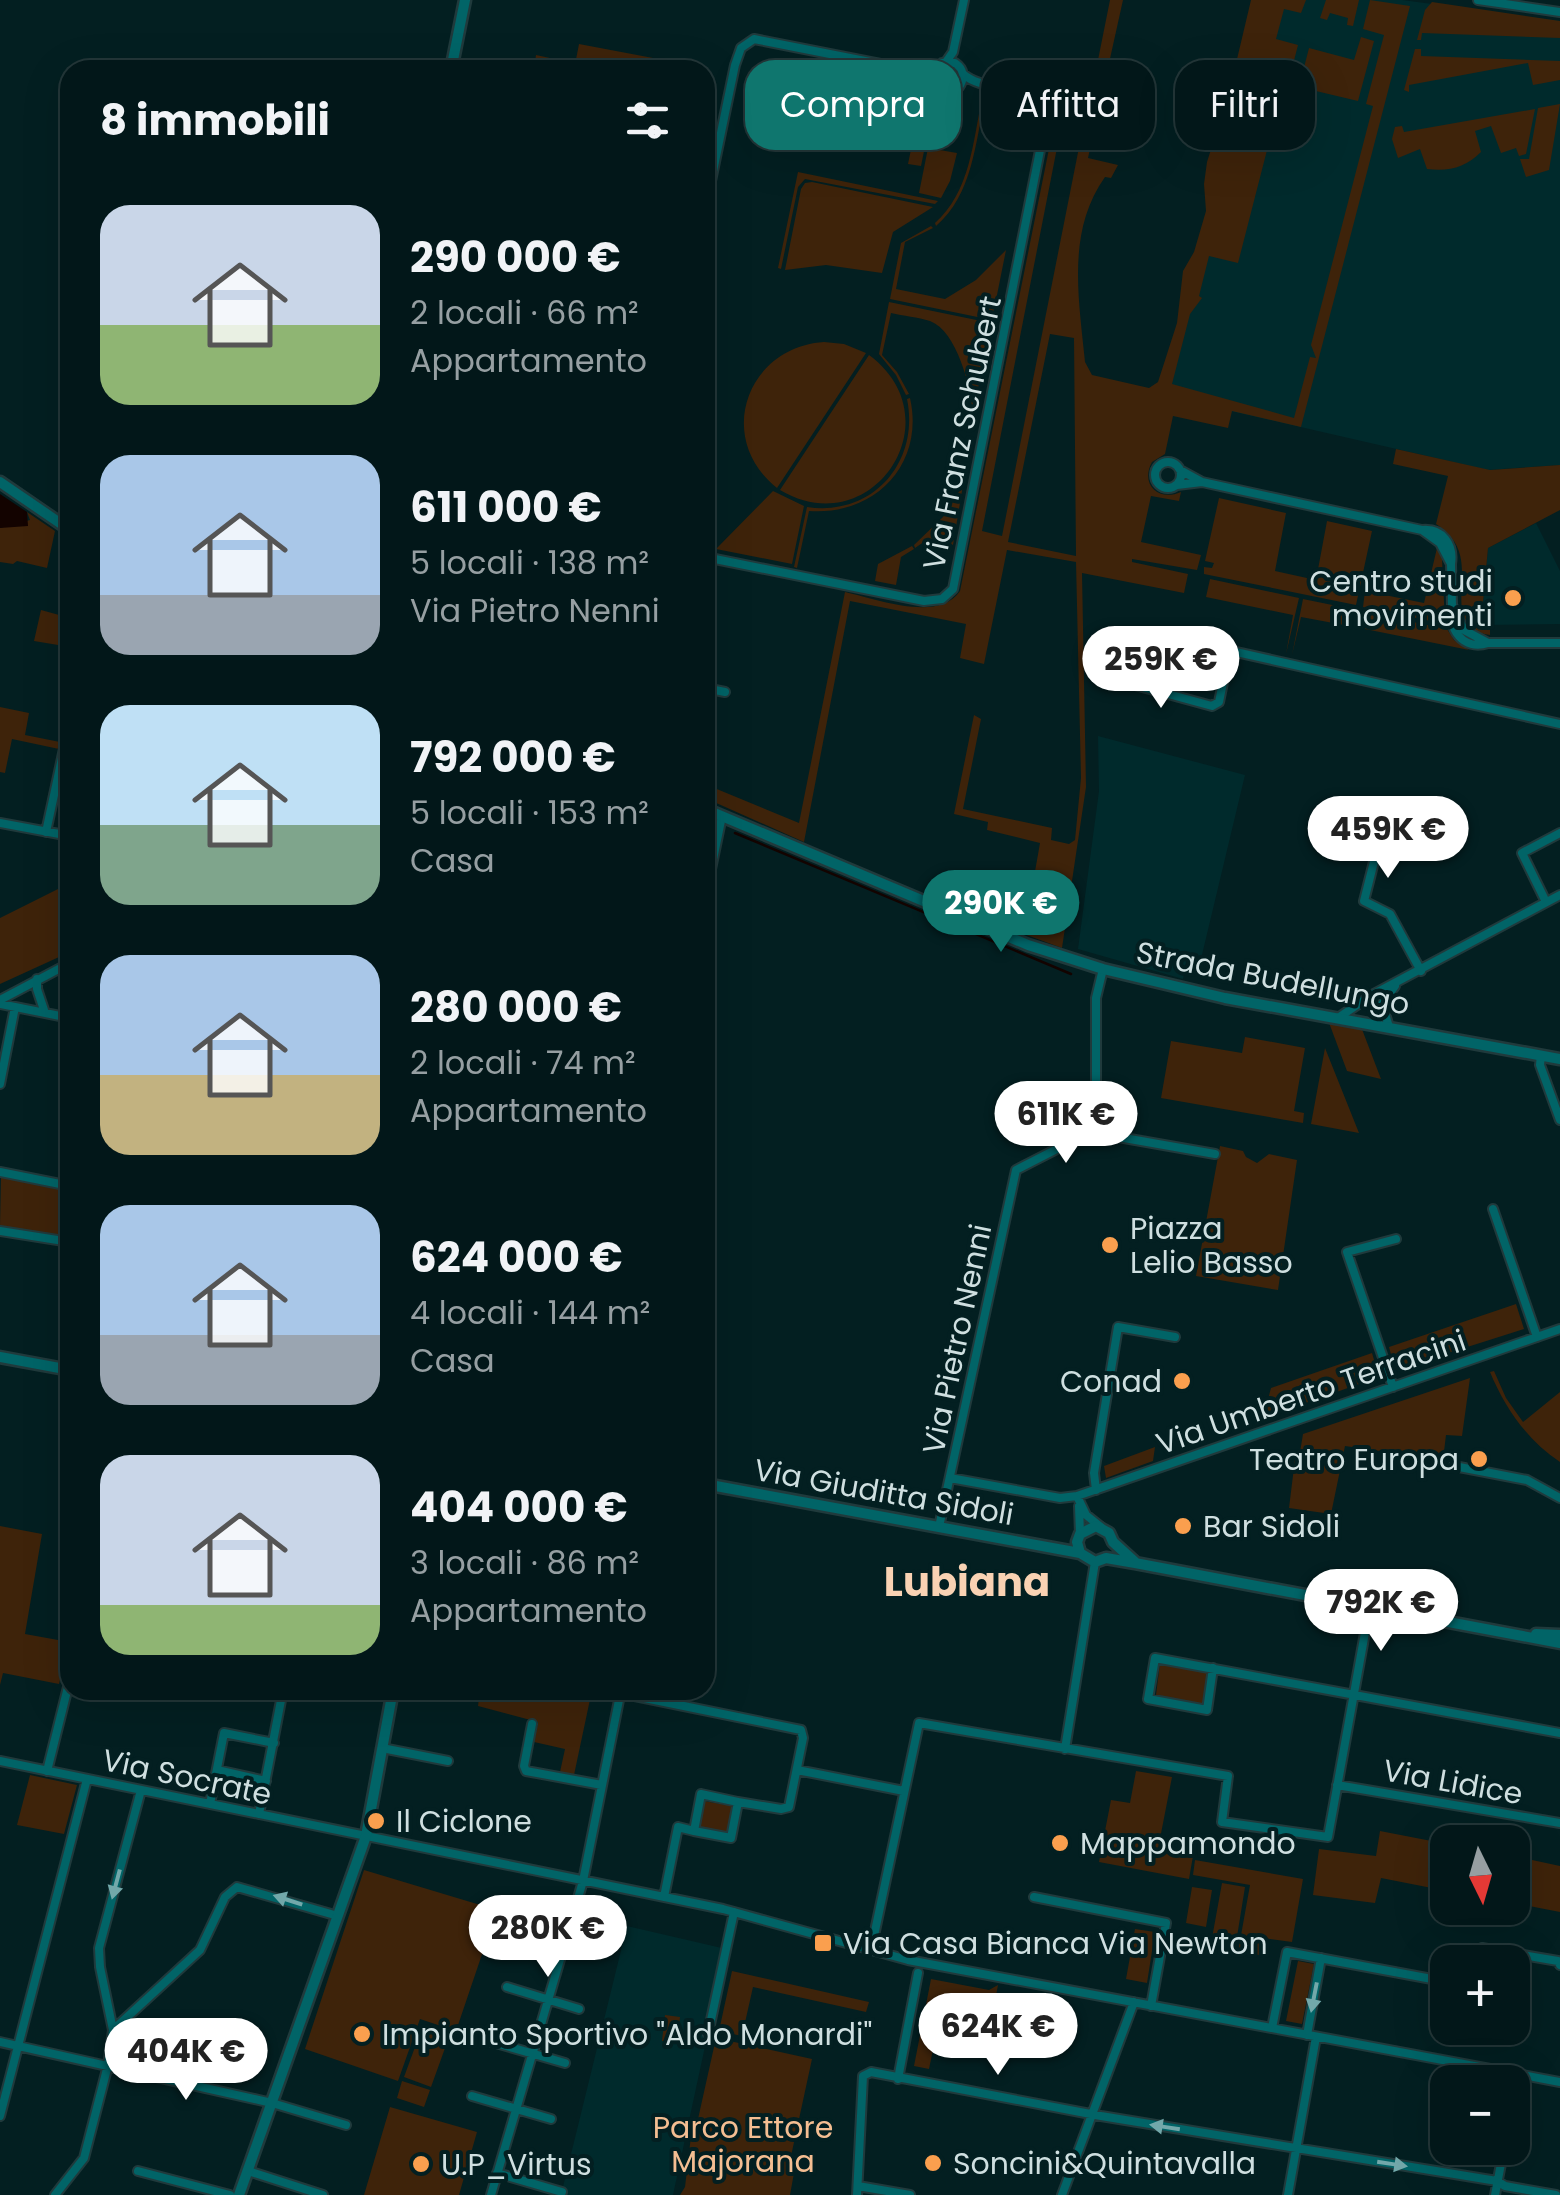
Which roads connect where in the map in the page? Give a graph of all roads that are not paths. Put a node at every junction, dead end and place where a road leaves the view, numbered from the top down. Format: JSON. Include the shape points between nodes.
{"nodes":[{"id":1,"x":465,"y":0,"type":"edge"},
{"id":2,"x":964,"y":0,"type":"edge"},
{"id":3,"x":1478,"y":0,"type":"edge"},
{"id":4,"x":1560,"y":12,"type":"edge"},
{"id":5,"x":953,"y":52,"type":"junction"},
{"id":6,"x":454,"y":60,"type":"edge"},
{"id":7,"x":863,"y":60,"type":"edge"},
{"id":8,"x":947,"y":60,"type":"edge"},
{"id":9,"x":957,"y":60,"type":"edge"},
{"id":10,"x":961,"y":70,"type":"edge"},
{"id":11,"x":974,"y":83,"type":"junction"},
{"id":12,"x":961,"y":86,"type":"edge"},
{"id":13,"x":715,"y":165,"type":"edge"},
{"id":14,"x":1180,"y":469,"type":"junction"},
{"id":15,"x":0,"y":482,"type":"edge"},
{"id":16,"x":1202,"y":482,"type":"junction"},
{"id":17,"x":1177,"y":485,"type":"junction"},
{"id":18,"x":60,"y":523,"type":"edge"},
{"id":19,"x":715,"y":559,"type":"edge"},
{"id":20,"x":1560,"y":642,"type":"edge"},
{"id":21,"x":1230,"y":649,"type":"junction"},
{"id":22,"x":715,"y":690,"type":"edge"},
{"id":23,"x":725,"y":692,"type":"dead end"},
{"id":24,"x":1560,"y":724,"type":"edge"},
{"id":25,"x":60,"y":767,"type":"edge"},
{"id":26,"x":715,"y":813,"type":"edge"},
{"id":27,"x":722,"y":816,"type":"junction"},
{"id":28,"x":0,"y":823,"type":"edge"},
{"id":29,"x":1354,"y":823,"type":"dead end"},
{"id":30,"x":1383,"y":824,"type":"dead end"},
{"id":31,"x":46,"y":832,"type":"junction"},
{"id":32,"x":1560,"y":832,"type":"edge"},
{"id":33,"x":60,"y":834,"type":"edge"},
{"id":34,"x":1380,"y":838,"type":"junction"},
{"id":35,"x":715,"y":850,"type":"edge"},
{"id":36,"x":1560,"y":895,"type":"edge"},
{"id":37,"x":1546,"y":902,"type":"junction"},
{"id":38,"x":60,"y":968,"type":"edge"},
{"id":39,"x":1104,"y":968,"type":"junction"},
{"id":40,"x":1422,"y":970,"type":"junction"},
{"id":41,"x":38,"y":979,"type":"junction"},
{"id":42,"x":1399,"y":983,"type":"junction"},
{"id":43,"x":0,"y":1002,"type":"edge"},
{"id":44,"x":1356,"y":1004,"type":"junction"},
{"id":45,"x":15,"y":1007,"type":"junction"},
{"id":46,"x":1382,"y":1010,"type":"junction"},
{"id":47,"x":44,"y":1013,"type":"junction"},
{"id":48,"x":60,"y":1016,"type":"edge"},
{"id":49,"x":1338,"y":1018,"type":"junction"},
{"id":50,"x":1365,"y":1023,"type":"junction"},
{"id":51,"x":1389,"y":1028,"type":"junction"},
{"id":52,"x":1541,"y":1056,"type":"junction"},
{"id":53,"x":1560,"y":1059,"type":"edge"},
{"id":54,"x":0,"y":1084,"type":"edge"},
{"id":55,"x":1560,"y":1120,"type":"edge"},
{"id":56,"x":1090,"y":1132,"type":"junction"},
{"id":57,"x":1214,"y":1154,"type":"dead end"},
{"id":58,"x":0,"y":1172,"type":"edge"},
{"id":59,"x":60,"y":1184,"type":"edge"},
{"id":60,"x":1493,"y":1209,"type":"dead end"},
{"id":61,"x":0,"y":1231,"type":"edge"},
{"id":62,"x":1396,"y":1239,"type":"dead end"},
{"id":63,"x":60,"y":1240,"type":"edge"},
{"id":64,"x":1560,"y":1329,"type":"edge"},
{"id":65,"x":1175,"y":1337,"type":"dead end"},
{"id":66,"x":1538,"y":1337,"type":"junction"},
{"id":67,"x":0,"y":1357,"type":"edge"},
{"id":68,"x":60,"y":1368,"type":"edge"},
{"id":69,"x":1393,"y":1387,"type":"junction"},
{"id":70,"x":1454,"y":1466,"type":"dead end"},
{"id":71,"x":950,"y":1478,"type":"junction"},
{"id":72,"x":715,"y":1486,"type":"edge"},
{"id":73,"x":1096,"y":1490,"type":"junction"},
{"id":74,"x":1078,"y":1496,"type":"junction"},
{"id":75,"x":1560,"y":1498,"type":"edge"},
{"id":76,"x":939,"y":1527,"type":"junction"},
{"id":77,"x":1101,"y":1527,"type":"junction"},
{"id":78,"x":1113,"y":1542,"type":"junction"},
{"id":79,"x":1079,"y":1543,"type":"junction"},
{"id":80,"x":1100,"y":1560,"type":"junction"},
{"id":81,"x":1135,"y":1563,"type":"junction"},
{"id":82,"x":1370,"y":1606,"type":"junction"},
{"id":83,"x":1560,"y":1639,"type":"edge"},
{"id":84,"x":1214,"y":1668,"type":"junction"},
{"id":85,"x":1354,"y":1696,"type":"junction"},
{"id":86,"x":65,"y":1700,"type":"edge"},
{"id":87,"x":280,"y":1700,"type":"edge"},
{"id":88,"x":391,"y":1700,"type":"edge"},
{"id":89,"x":619,"y":1700,"type":"edge"},
{"id":90,"x":660,"y":1700,"type":"edge"},
{"id":91,"x":532,"y":1724,"type":"dead end"},
{"id":92,"x":1560,"y":1733,"type":"edge"},
{"id":93,"x":274,"y":1743,"type":"junction"},
{"id":94,"x":382,"y":1748,"type":"junction"},
{"id":95,"x":1065,"y":1749,"type":"junction"},
{"id":96,"x":0,"y":1761,"type":"edge"},
{"id":97,"x":448,"y":1761,"type":"dead end"},
{"id":98,"x":217,"y":1770,"type":"junction"},
{"id":99,"x":797,"y":1770,"type":"junction"},
{"id":100,"x":47,"y":1771,"type":"junction"},
{"id":101,"x":87,"y":1779,"type":"junction"},
{"id":102,"x":266,"y":1780,"type":"junction"},
{"id":103,"x":602,"y":1785,"type":"junction"},
{"id":104,"x":1338,"y":1785,"type":"junction"},
{"id":105,"x":140,"y":1790,"type":"junction"},
{"id":106,"x":904,"y":1791,"type":"junction"},
{"id":107,"x":738,"y":1802,"type":"junction"},
{"id":108,"x":210,"y":1804,"type":"junction"},
{"id":109,"x":259,"y":1814,"type":"junction"},
{"id":110,"x":1560,"y":1823,"type":"edge"},
{"id":111,"x":694,"y":1831,"type":"junction"},
{"id":112,"x":366,"y":1836,"type":"junction"},
{"id":113,"x":584,"y":1880,"type":"junction"},
{"id":114,"x":664,"y":1897,"type":"junction"},
{"id":115,"x":1034,"y":1898,"type":"dead end"},
{"id":116,"x":734,"y":1912,"type":"junction"},
{"id":117,"x":338,"y":1916,"type":"junction"},
{"id":118,"x":524,"y":1933,"type":"dead end"},
{"id":119,"x":564,"y":1945,"type":"junction"},
{"id":120,"x":871,"y":1950,"type":"junction"},
{"id":121,"x":593,"y":1953,"type":"dead end"},
{"id":122,"x":1530,"y":1956,"type":"edge"},
{"id":123,"x":1321,"y":1958,"type":"junction"},
{"id":124,"x":1560,"y":1965,"type":"edge"},
{"id":125,"x":918,"y":1973,"type":"dead end"},
{"id":126,"x":1430,"y":1979,"type":"edge"},
{"id":127,"x":507,"y":1987,"type":"dead end"},
{"id":128,"x":548,"y":2000,"type":"junction"},
{"id":129,"x":1134,"y":2002,"type":"junction"},
{"id":130,"x":1151,"y":2006,"type":"junction"},
{"id":131,"x":579,"y":2008,"type":"dead end"},
{"id":132,"x":1272,"y":2028,"type":"junction"},
{"id":133,"x":113,"y":2030,"type":"junction"},
{"id":134,"x":708,"y":2034,"type":"dead end"},
{"id":135,"x":1311,"y":2036,"type":"junction"},
{"id":136,"x":0,"y":2042,"type":"edge"},
{"id":137,"x":490,"y":2042,"type":"dead end"},
{"id":138,"x":18,"y":2046,"type":"junction"},
{"id":139,"x":532,"y":2054,"type":"junction"},
{"id":140,"x":565,"y":2064,"type":"dead end"},
{"id":141,"x":1465,"y":2065,"type":"edge"},
{"id":142,"x":108,"y":2066,"type":"junction"},
{"id":143,"x":1530,"y":2077,"type":"edge"},
{"id":144,"x":898,"y":2079,"type":"junction"},
{"id":145,"x":1560,"y":2082,"type":"edge"},
{"id":146,"x":472,"y":2096,"type":"dead end"},
{"id":147,"x":272,"y":2104,"type":"junction"},
{"id":148,"x":516,"y":2109,"type":"junction"},
{"id":149,"x":1092,"y":2114,"type":"junction"},
{"id":150,"x":0,"y":2116,"type":"edge"},
{"id":151,"x":550,"y":2119,"type":"dead end"},
{"id":152,"x":346,"y":2125,"type":"dead end"},
{"id":153,"x":1296,"y":2148,"type":"junction"},
{"id":154,"x":1501,"y":2165,"type":"edge"},
{"id":155,"x":138,"y":2171,"type":"dead end"},
{"id":156,"x":248,"y":2171,"type":"junction"},
{"id":157,"x":497,"y":2172,"type":"junction"},
{"id":158,"x":1498,"y":2181,"type":"junction"},
{"id":159,"x":858,"y":2190,"type":"edge"},
{"id":160,"x":562,"y":2192,"type":"dead end"},
{"id":161,"x":55,"y":2195,"type":"edge"},
{"id":162,"x":230,"y":2195,"type":"edge"},
{"id":163,"x":239,"y":2195,"type":"edge"},
{"id":164,"x":323,"y":2195,"type":"edge"},
{"id":165,"x":491,"y":2195,"type":"edge"},
{"id":166,"x":910,"y":2195,"type":"edge"},
{"id":167,"x":1062,"y":2195,"type":"edge"},
{"id":168,"x":1288,"y":2195,"type":"edge"},
{"id":169,"x":1495,"y":2195,"type":"edge"},
{"id":170,"x":1556,"y":2195,"type":"edge"}],
"edges":[{"from":1,"to":6,"type":"street"},
{"from":2,"to":5,"type":"street"},
{"from":3,"to":4,"type":"street"},
{"from":5,"to":8,"type":"street"},
{"from":5,"to":9,"type":"street"},
{"from":7,"to":13,"type":"street","via":[[768,40],[741,48]]},
{"from":10,"to":11,"type":"street","name":"Via Franz Schubert"},
{"from":11,"to":12,"type":"street","name":"Via Franz Schubert"},
{"from":11,"to":19,"type":"street","name":"Via Franz Schubert","via":[[1035,98],[1046,120],[952,591],[924,601]]},
{"from":14,"to":16,"type":"street"},
{"from":14,"to":17,"type":"street"},
{"from":14,"to":17,"type":"street","via":[[1169,462],[1156,472],[1161,486]]},
{"from":15,"to":18,"type":"street"},
{"from":16,"to":17,"type":"street"},
{"from":16,"to":20,"type":"street","via":[[1433,530],[1452,553],[1450,621],[1460,638],[1475,646]]},
{"from":21,"to":21,"type":"street","via":[[1141,633],[1130,681],[1212,706]]},
{"from":21,"to":24,"type":"street"},
{"from":22,"to":23,"type":"street"},
{"from":25,"to":31,"type":"street"},
{"from":26,"to":27,"type":"street","name":"Strada Budellungo"},
{"from":27,"to":35,"type":"street"},
{"from":27,"to":39,"type":"street","name":"Strada Budellungo","via":[[1028,944]]},
{"from":28,"to":31,"type":"street"},
{"from":29,"to":34,"type":"street"},
{"from":30,"to":34,"type":"street"},
{"from":31,"to":33,"type":"street"},
{"from":32,"to":37,"type":"street","via":[[1522,853]]},
{"from":34,"to":40,"type":"street","via":[[1364,900],[1390,914]]},
{"from":36,"to":37,"type":"street"},
{"from":37,"to":40,"type":"street"},
{"from":38,"to":41,"type":"street"},
{"from":39,"to":49,"type":"street","name":"Strada Budellungo"},
{"from":39,"to":56,"type":"street","via":[[1096,998],[1096,1121]]},
{"from":40,"to":42,"type":"street"},
{"from":41,"to":43,"type":"street"},
{"from":41,"to":47,"type":"street"},
{"from":42,"to":44,"type":"street"},
{"from":42,"to":46,"type":"street"},
{"from":43,"to":45,"type":"street"},
{"from":44,"to":49,"type":"street"},
{"from":44,"to":50,"type":"street"},
{"from":45,"to":47,"type":"street"},
{"from":45,"to":54,"type":"street"},
{"from":46,"to":50,"type":"street"},
{"from":46,"to":51,"type":"street"},
{"from":47,"to":48,"type":"street"},
{"from":49,"to":50,"type":"street","name":"Strada Budellungo"},
{"from":50,"to":51,"type":"street","name":"Strada Budellungo"},
{"from":51,"to":52,"type":"street","name":"Strada Budellungo"},
{"from":52,"to":53,"type":"street","name":"Strada Budellungo"},
{"from":52,"to":55,"type":"street"},
{"from":56,"to":57,"type":"street"},
{"from":56,"to":71,"type":"street","name":"Via Pietro Nenni","via":[[1016,1170]]},
{"from":58,"to":59,"type":"street"},
{"from":60,"to":66,"type":"street"},
{"from":61,"to":63,"type":"street"},
{"from":62,"to":69,"type":"street","via":[[1346,1252]]},
{"from":64,"to":66,"type":"street","name":"Via Umberto Terracini"},
{"from":65,"to":73,"type":"street","via":[[1118,1327]]},
{"from":66,"to":69,"type":"street","name":"Via Umberto Terracini"},
{"from":67,"to":68,"type":"street"},
{"from":69,"to":73,"type":"street","name":"Via Umberto Terracini"},
{"from":70,"to":75,"type":"street","via":[[1527,1480]]},
{"from":71,"to":74,"type":"street","name":"Via Giuditta Sidoli"},
{"from":71,"to":76,"type":"street","name":"Via Pietro Nenni"},
{"from":72,"to":76,"type":"street","name":"Via Giuditta Sidoli"},
{"from":73,"to":74,"type":"street","name":"Via Umberto Terracini"},
{"from":74,"to":77,"type":"street"},
{"from":74,"to":79,"type":"street"},
{"from":76,"to":79,"type":"street","name":"Via Giuditta Sidoli","via":[[1054,1548]]},
{"from":77,"to":78,"type":"street"},
{"from":77,"to":79,"type":"street","name":"Via Giuditta Sidoli","via":[[1092,1526]]},
{"from":78,"to":80,"type":"street"},
{"from":78,"to":81,"type":"street"},
{"from":79,"to":80,"type":"street","name":"Via Giuditta Sidoli"},
{"from":80,"to":81,"type":"street","name":"Via Giuditta Sidoli"},
{"from":80,"to":95,"type":"street","via":[[1089,1582]]},
{"from":81,"to":82,"type":"street","name":"Via Giuditta Sidoli"},
{"from":82,"to":83,"type":"street","name":"Via Giuditta Sidoli"},
{"from":82,"to":85,"type":"street"},
{"from":84,"to":84,"type":"street","via":[[1207,1710],[1148,1698],[1155,1658]]},
{"from":84,"to":85,"type":"street"},
{"from":85,"to":92,"type":"street"},
{"from":85,"to":104,"type":"street"},
{"from":86,"to":100,"type":"street"},
{"from":87,"to":93,"type":"street"},
{"from":88,"to":94,"type":"street"},
{"from":89,"to":103,"type":"street"},
{"from":90,"to":99,"type":"street","via":[[800,1729]]},
{"from":91,"to":103,"type":"street","via":[[526,1771]]},
{"from":93,"to":98,"type":"street","via":[[224,1732]]},
{"from":93,"to":102,"type":"street"},
{"from":94,"to":97,"type":"street"},
{"from":94,"to":112,"type":"street"},
{"from":95,"to":104,"type":"street","via":[[1228,1776],[1222,1822],[1328,1837]]},
{"from":95,"to":106,"type":"street","via":[[920,1723]]},
{"from":96,"to":100,"type":"street","name":"Via Socrate"},
{"from":98,"to":102,"type":"street"},
{"from":98,"to":108,"type":"street"},
{"from":99,"to":106,"type":"street"},
{"from":99,"to":107,"type":"street","via":[[786,1809]]},
{"from":100,"to":101,"type":"street","name":"Via Socrate"},
{"from":101,"to":105,"type":"street","name":"Via Socrate"},
{"from":101,"to":138,"type":"street"},
{"from":102,"to":109,"type":"street"},
{"from":103,"to":113,"type":"street"},
{"from":104,"to":110,"type":"street","name":"Via Lidice"},
{"from":105,"to":108,"type":"street","name":"Via Socrate"},
{"from":105,"to":133,"type":"street","one_way":true,"via":[[99,1948]]},
{"from":106,"to":120,"type":"street"},
{"from":107,"to":111,"type":"street","via":[[731,1838]]},
{"from":107,"to":111,"type":"street","via":[[701,1794]]},
{"from":108,"to":109,"type":"street","name":"Via Socrate"},
{"from":109,"to":112,"type":"street","name":"Via Socrate"},
{"from":111,"to":114,"type":"street","via":[[678,1828]]},
{"from":112,"to":113,"type":"street","name":"Via Socrate"},
{"from":112,"to":117,"type":"street"},
{"from":113,"to":114,"type":"street","name":"Via Socrate"},
{"from":113,"to":119,"type":"street"},
{"from":114,"to":116,"type":"street","name":"Via Socrate"},
{"from":115,"to":130,"type":"street","via":[[1166,1922]]},
{"from":116,"to":120,"type":"street","name":"Via Socrate"},
{"from":116,"to":134,"type":"street"},
{"from":117,"to":133,"type":"street","one_way":true,"via":[[237,1886],[200,1950]]},
{"from":117,"to":147,"type":"street"},
{"from":118,"to":119,"type":"street"},
{"from":119,"to":121,"type":"street"},
{"from":119,"to":128,"type":"street"},
{"from":120,"to":129,"type":"street","name":"Via Socrate"},
{"from":122,"to":124,"type":"street"},
{"from":123,"to":126,"type":"street"},
{"from":123,"to":132,"type":"street","via":[[1288,1952]]},
{"from":123,"to":135,"type":"street","one_way":true},
{"from":125,"to":144,"type":"street"},
{"from":127,"to":128,"type":"street"},
{"from":128,"to":131,"type":"street"},
{"from":128,"to":139,"type":"street"},
{"from":129,"to":130,"type":"street","name":"Via Socrate"},
{"from":129,"to":149,"type":"street"},
{"from":130,"to":132,"type":"street","name":"Via Socrate"},
{"from":132,"to":135,"type":"street","name":"Via Socrate"},
{"from":133,"to":142,"type":"street"},
{"from":135,"to":141,"type":"street","name":"Via Socrate"},
{"from":135,"to":153,"type":"street"},
{"from":136,"to":138,"type":"street"},
{"from":137,"to":139,"type":"street"},
{"from":138,"to":142,"type":"street"},
{"from":138,"to":150,"type":"street"},
{"from":139,"to":140,"type":"street"},
{"from":139,"to":148,"type":"street"},
{"from":142,"to":147,"type":"street"},
{"from":142,"to":161,"type":"street","via":[[84,2158]]},
{"from":143,"to":145,"type":"street","name":"Via Socrate"},
{"from":144,"to":149,"type":"street"},
{"from":144,"to":159,"type":"street","via":[[874,2072],[862,2080]]},
{"from":146,"to":148,"type":"street"},
{"from":147,"to":152,"type":"street"},
{"from":147,"to":156,"type":"street"},
{"from":148,"to":151,"type":"street"},
{"from":148,"to":157,"type":"street"},
{"from":153,"to":149,"type":"street","one_way":true},
{"from":149,"to":167,"type":"street"},
{"from":153,"to":158,"type":"street","one_way":true},
{"from":153,"to":168,"type":"street"},
{"from":154,"to":158,"type":"street"},
{"from":155,"to":162,"type":"street"},
{"from":156,"to":163,"type":"street"},
{"from":156,"to":164,"type":"street"},
{"from":157,"to":160,"type":"street"},
{"from":157,"to":165,"type":"street"},
{"from":158,"to":169,"type":"street"},
{"from":158,"to":170,"type":"street"},
{"from":159,"to":166,"type":"street"}]}
